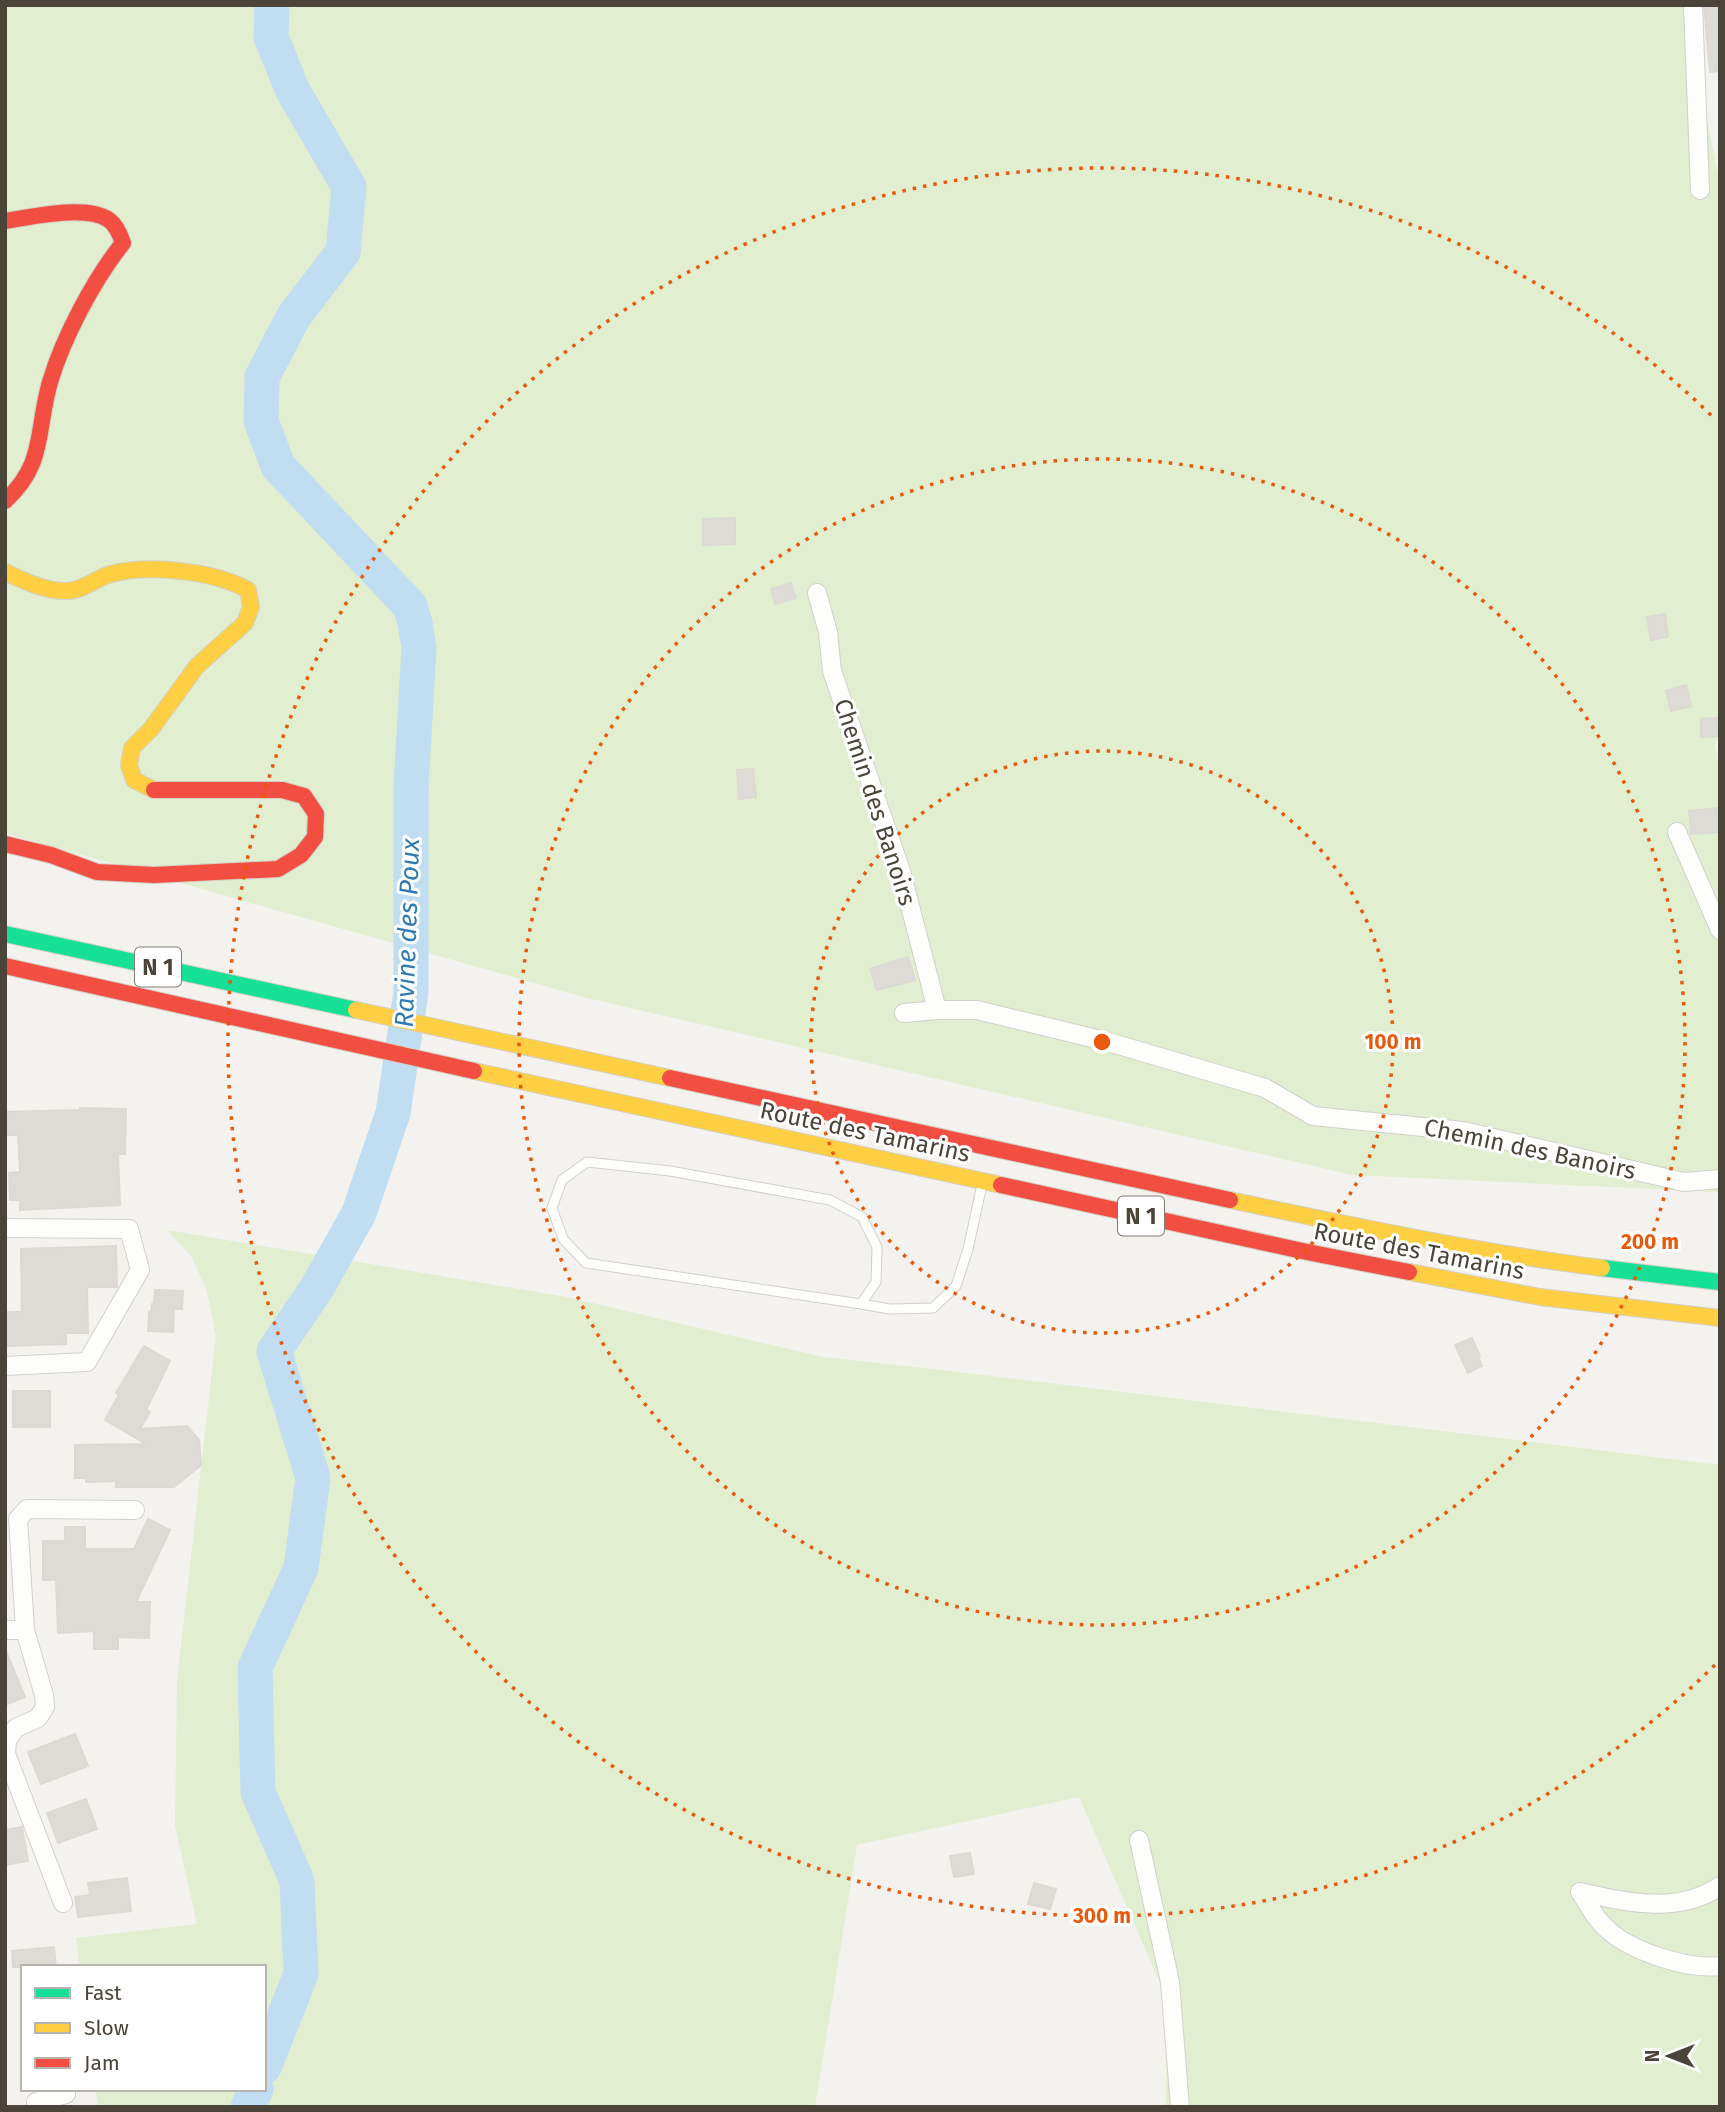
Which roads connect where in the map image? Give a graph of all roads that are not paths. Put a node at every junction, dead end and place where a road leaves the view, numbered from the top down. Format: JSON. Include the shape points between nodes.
{"nodes":[{"id":1,"x":1693,"y":5,"type":"edge"},
{"id":2,"x":1700,"y":190,"type":"dead end"},
{"id":3,"x":5,"y":221,"type":"edge"},
{"id":4,"x":5,"y":501,"type":"edge"},
{"id":5,"x":5,"y":572,"type":"edge"},
{"id":6,"x":817,"y":593,"type":"dead end"},
{"id":7,"x":1678,"y":832,"type":"dead end"},
{"id":8,"x":5,"y":844,"type":"edge"},
{"id":9,"x":1720,"y":930,"type":"edge"},
{"id":10,"x":5,"y":934,"type":"edge"},
{"id":11,"x":5,"y":965,"type":"edge"},
{"id":12,"x":937,"y":1010,"type":"junction"},
{"id":13,"x":904,"y":1013,"type":"dead end"},
{"id":14,"x":1720,"y":1179,"type":"edge"},
{"id":15,"x":983,"y":1180,"type":"junction"},
{"id":16,"x":5,"y":1228,"type":"edge"},
{"id":17,"x":1720,"y":1282,"type":"edge"},
{"id":18,"x":861,"y":1304,"type":"junction"},
{"id":19,"x":1720,"y":1318,"type":"edge"},
{"id":20,"x":5,"y":1366,"type":"edge"},
{"id":21,"x":135,"y":1510,"type":"dead end"},
{"id":22,"x":5,"y":1630,"type":"edge"},
{"id":23,"x":25,"y":1630,"type":"junction"},
{"id":24,"x":1139,"y":1840,"type":"dead end"},
{"id":25,"x":1720,"y":1886,"type":"edge"},
{"id":26,"x":62,"y":1903,"type":"dead end"},
{"id":27,"x":1720,"y":1966,"type":"edge"},
{"id":28,"x":66,"y":2094,"type":"dead end"},
{"id":29,"x":37,"y":2107,"type":"edge"},
{"id":30,"x":1180,"y":2107,"type":"edge"}],
"edges":[{"from":1,"to":2,"type":"street"},
{"from":3,"to":4,"type":"main road","via":[[67,213],[103,216],[116,226],[123,243],[104,266],[72,329],[49,384],[39,447],[21,490]]},
{"from":5,"to":8,"type":"main road","via":[[38,587],[69,591],[113,574],[167,571],[223,577],[248,590],[251,607],[245,622],[197,666],[132,748],[129,765],[135,780],[153,790],[282,790],[304,796],[316,814],[315,837],[301,855],[278,869],[154,876],[97,872]]},
{"from":6,"to":12,"type":"street","name":"Chemin des Banoirs","via":[[832,671],[901,871]]},
{"from":7,"to":9,"type":"street"},
{"from":10,"to":17,"type":"main road","name":"Route des Tamarins","number":"N 1","via":[[1309,1217],[1549,1261]]},
{"from":11,"to":15,"type":"main road","name":"Route des Tamarins","number":"N 1","via":[[566,1092]]},
{"from":12,"to":13,"type":"street","name":"Chemin des Banoirs"},
{"from":12,"to":14,"type":"street","name":"Chemin des Banoirs","via":[[977,1010],[1105,1041],[1265,1088],[1313,1116],[1463,1131],[1684,1182]]},
{"from":15,"to":18,"type":"lane","via":[[956,1286],[933,1308]]},
{"from":15,"to":19,"type":"main road","name":"Route des Tamarins","number":"N 1","via":[[1307,1252],[1540,1297]]},
{"from":16,"to":20,"type":"street","via":[[129,1230],[140,1270],[87,1362]]},
{"from":18,"to":18,"type":"lane","via":[[586,1263],[563,1240],[552,1208],[562,1180],[587,1162],[670,1171],[830,1200],[862,1217],[877,1247],[876,1282]]},
{"from":21,"to":23,"type":"street","via":[[27,1509],[18,1519]]},
{"from":22,"to":23,"type":"street"},
{"from":23,"to":26,"type":"street","via":[[45,1707],[38,1718],[16,1728],[7,1740],[6,1754]]},
{"from":24,"to":30,"type":"street","via":[[1170,1982]]},
{"from":25,"to":27,"type":"street","via":[[1680,1903],[1640,1903],[1580,1892],[1605,1928],[1631,1944],[1663,1958],[1709,1968]]},
{"from":28,"to":29,"type":"street","via":[[36,2102]]}]}
